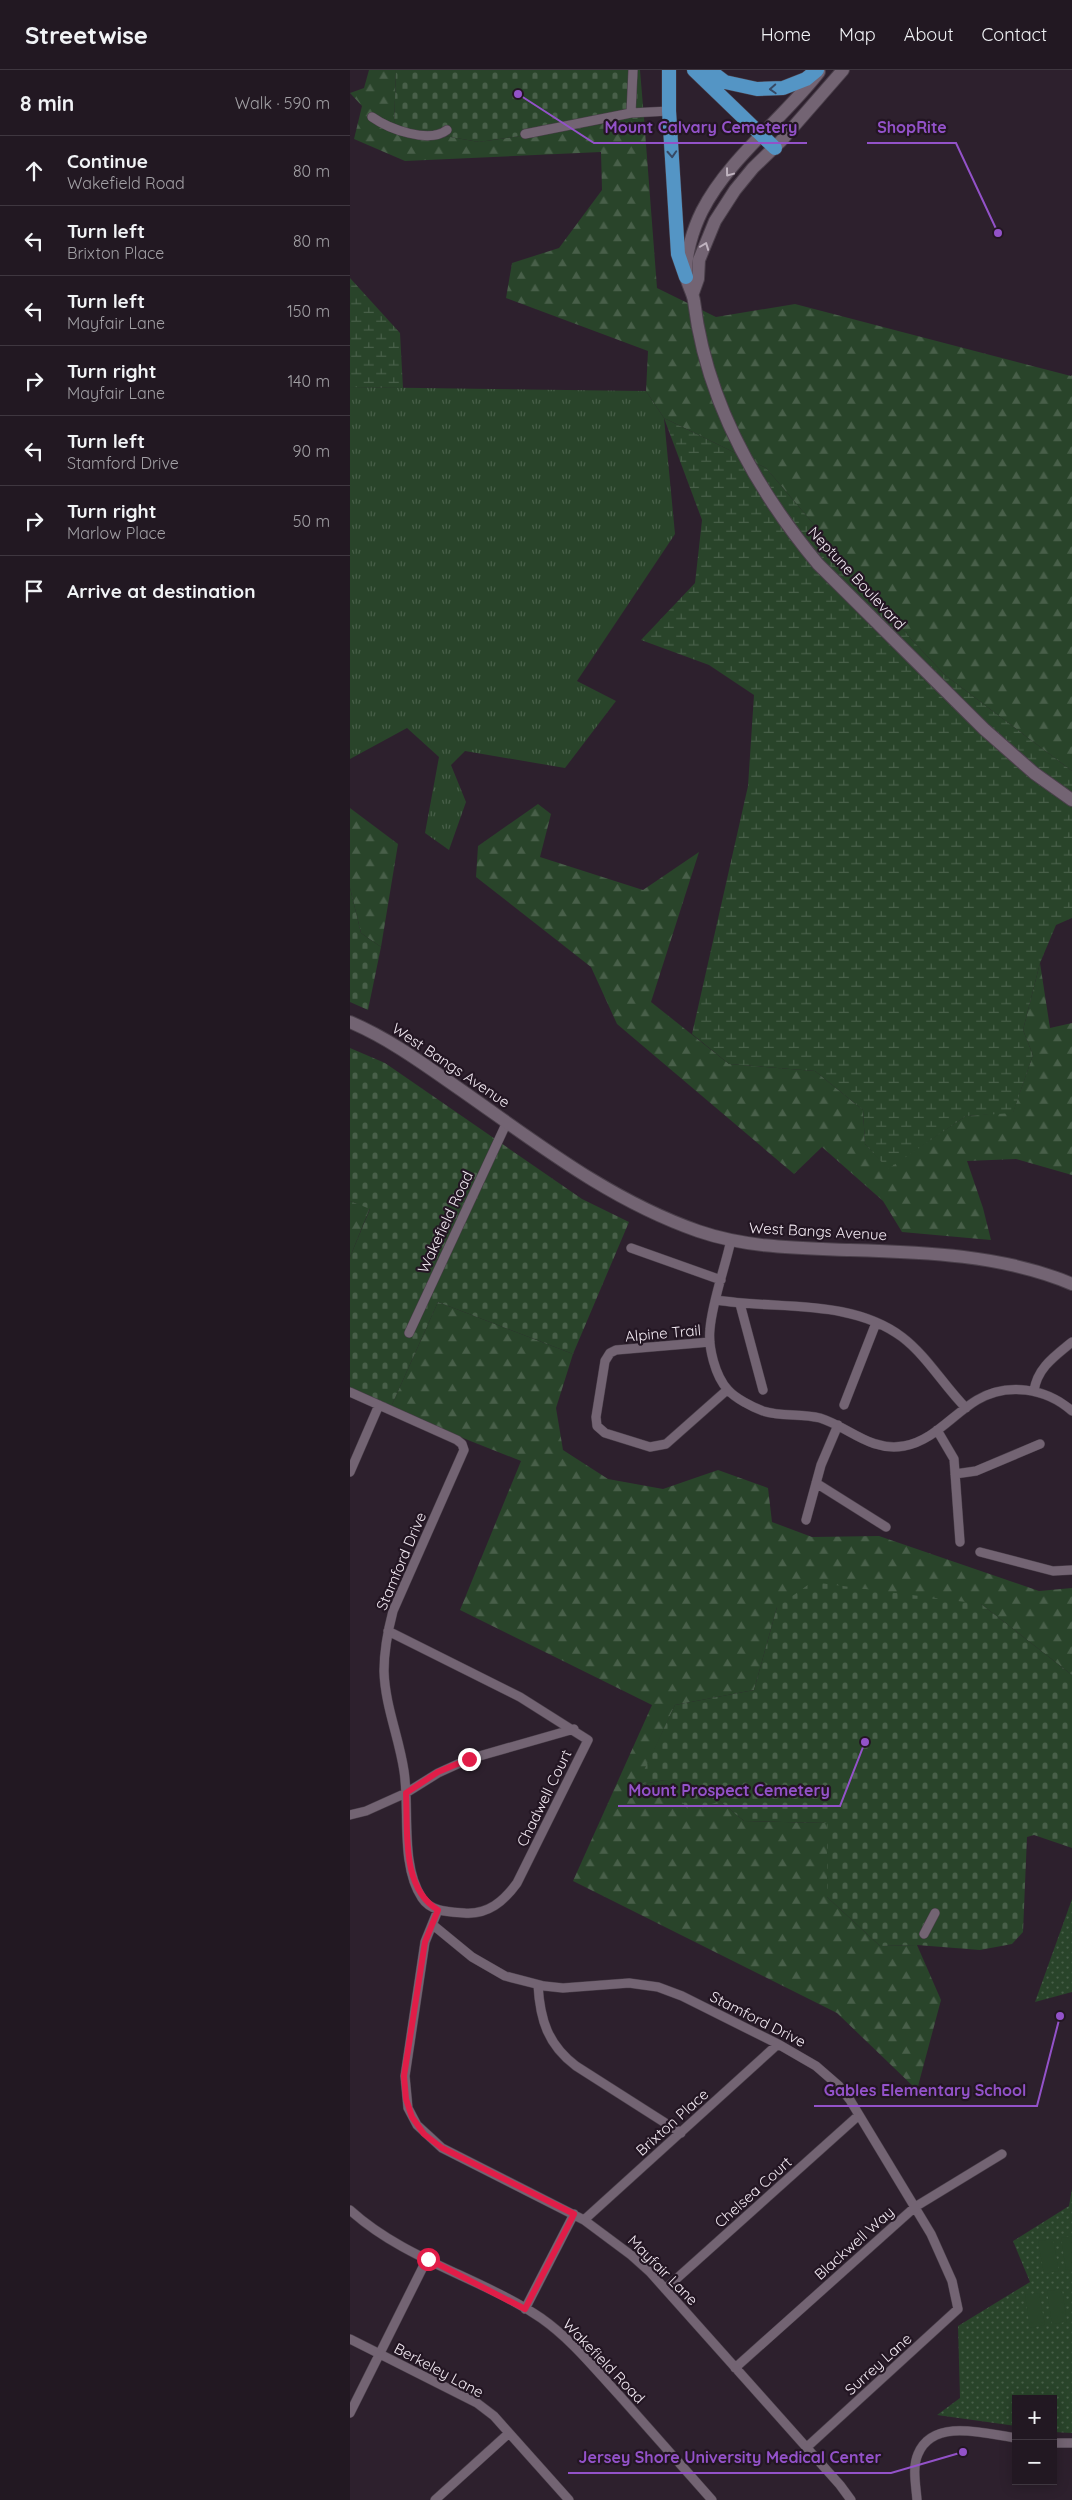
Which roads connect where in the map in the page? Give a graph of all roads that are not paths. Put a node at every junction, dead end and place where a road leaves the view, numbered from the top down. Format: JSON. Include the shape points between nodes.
{"nodes":[{"id":1,"x":634,"y":70,"type":"edge"},
{"id":2,"x":669,"y":70,"type":"edge"},
{"id":3,"x":694,"y":70,"type":"edge"},
{"id":4,"x":709,"y":70,"type":"edge"},
{"id":5,"x":819,"y":70,"type":"edge"},
{"id":6,"x":842,"y":70,"type":"edge"},
{"id":7,"x":669,"y":111,"type":"junction"},
{"id":8,"x":632,"y":113,"type":"junction"},
{"id":9,"x":372,"y":117,"type":"dead end"},
{"id":10,"x":447,"y":130,"type":"dead end"},
{"id":11,"x":525,"y":134,"type":"dead end"},
{"id":12,"x":761,"y":136,"type":"junction"},
{"id":13,"x":775,"y":148,"type":"junction"},
{"id":14,"x":686,"y":278,"type":"junction"},
{"id":15,"x":693,"y":293,"type":"junction"},
{"id":16,"x":1072,"y":800,"type":"edge"},
{"id":17,"x":350,"y":1022,"type":"edge"},
{"id":18,"x":507,"y":1122,"type":"junction"},
{"id":19,"x":731,"y":1240,"type":"junction"},
{"id":20,"x":631,"y":1248,"type":"dead end"},
{"id":21,"x":721,"y":1280,"type":"junction"},
{"id":22,"x":1072,"y":1284,"type":"edge"},
{"id":23,"x":717,"y":1300,"type":"junction"},
{"id":24,"x":740,"y":1304,"type":"junction"},
{"id":25,"x":876,"y":1323,"type":"junction"},
{"id":26,"x":409,"y":1333,"type":"dead end"},
{"id":27,"x":710,"y":1342,"type":"junction"},
{"id":28,"x":1072,"y":1342,"type":"edge"},
{"id":29,"x":728,"y":1390,"type":"junction"},
{"id":30,"x":763,"y":1390,"type":"dead end"},
{"id":31,"x":1034,"y":1391,"type":"junction"},
{"id":32,"x":350,"y":1392,"type":"edge"},
{"id":33,"x":379,"y":1405,"type":"junction"},
{"id":34,"x":844,"y":1405,"type":"dead end"},
{"id":35,"x":966,"y":1408,"type":"junction"},
{"id":36,"x":1072,"y":1411,"type":"edge"},
{"id":37,"x":838,"y":1426,"type":"junction"},
{"id":38,"x":937,"y":1430,"type":"junction"},
{"id":39,"x":1040,"y":1444,"type":"dead end"},
{"id":40,"x":350,"y":1472,"type":"edge"},
{"id":41,"x":955,"y":1474,"type":"junction"},
{"id":42,"x":816,"y":1484,"type":"junction"},
{"id":43,"x":806,"y":1520,"type":"dead end"},
{"id":44,"x":886,"y":1526,"type":"dead end"},
{"id":45,"x":960,"y":1542,"type":"dead end"},
{"id":46,"x":980,"y":1552,"type":"dead end"},
{"id":47,"x":1072,"y":1570,"type":"edge"},
{"id":48,"x":388,"y":1631,"type":"junction"},
{"id":49,"x":574,"y":1730,"type":"junction"},
{"id":50,"x":406,"y":1793,"type":"junction"},
{"id":51,"x":350,"y":1815,"type":"edge"},
{"id":52,"x":438,"y":1910,"type":"junction"},
{"id":53,"x":935,"y":1913,"type":"dead end"},
{"id":54,"x":433,"y":1925,"type":"junction"},
{"id":55,"x":924,"y":1934,"type":"dead end"},
{"id":56,"x":538,"y":1985,"type":"junction"},
{"id":57,"x":778,"y":2044,"type":"junction"},
{"id":58,"x":859,"y":2115,"type":"junction"},
{"id":59,"x":681,"y":2133,"type":"junction"},
{"id":60,"x":1002,"y":2154,"type":"dead end"},
{"id":61,"x":915,"y":2206,"type":"junction"},
{"id":62,"x":350,"y":2210,"type":"edge"},
{"id":63,"x":574,"y":2214,"type":"junction"},
{"id":64,"x":584,"y":2220,"type":"junction"},
{"id":65,"x":428,"y":2259,"type":"junction"},
{"id":66,"x":665,"y":2289,"type":"junction"},
{"id":67,"x":956,"y":2297,"type":"joint"},
{"id":68,"x":525,"y":2309,"type":"junction"},
{"id":69,"x":350,"y":2339,"type":"edge"},
{"id":70,"x":380,"y":2354,"type":"junction"},
{"id":71,"x":736,"y":2368,"type":"junction"},
{"id":72,"x":350,"y":2413,"type":"edge"},
{"id":73,"x":509,"y":2433,"type":"junction"},
{"id":74,"x":1012,"y":2437,"type":"edge"},
{"id":75,"x":1057,"y":2443,"type":"edge"},
{"id":76,"x":1072,"y":2443,"type":"edge"},
{"id":77,"x":806,"y":2447,"type":"junction"},
{"id":78,"x":434,"y":2500,"type":"edge"},
{"id":79,"x":569,"y":2500,"type":"edge"},
{"id":80,"x":712,"y":2500,"type":"edge"},
{"id":81,"x":851,"y":2500,"type":"edge"},
{"id":82,"x":917,"y":2500,"type":"edge"}],
"edges":[{"from":1,"to":8,"type":"street"},
{"from":2,"to":7,"type":"main road"},
{"from":3,"to":12,"type":"main road"},
{"from":5,"to":4,"type":"main road","one_way":true,"via":[[784,88],[758,90],[725,82]]},
{"from":5,"to":12,"type":"street","via":[[797,100]]},
{"from":6,"to":13,"type":"street","name":"Neptune Boulevard"},
{"from":7,"to":8,"type":"street"},
{"from":7,"to":14,"type":"main road","one_way":true,"via":[[678,254]]},
{"from":8,"to":11,"type":"street"},
{"from":9,"to":10,"type":"street","via":[[426,136]]},
{"from":12,"to":13,"type":"main road"},
{"from":12,"to":14,"type":"street","one_way":true,"via":[[740,158],[702,211],[690,242]]},
{"from":15,"to":13,"type":"street","name":"Neptune Boulevard","one_way":true,"via":[[699,260],[715,221],[735,190]]},
{"from":14,"to":15,"type":"street","name":"Neptune Boulevard"},
{"from":15,"to":16,"type":"street","name":"Neptune Boulevard","via":[[698,334],[715,392],[731,430],[759,483],[798,539],[846,593],[984,729],[1034,773]]},
{"from":17,"to":18,"type":"street","name":"West Bangs Avenue","via":[[376,1033],[411,1055]]},
{"from":18,"to":19,"type":"street","name":"West Bangs Avenue","via":[[571,1168],[618,1196],[653,1214]]},
{"from":18,"to":26,"type":"street","name":"Wakefield Road"},
{"from":19,"to":21,"type":"street","name":"Alpine Trail"},
{"from":19,"to":22,"type":"street","name":"West Bangs Avenue","via":[[773,1246],[972,1259],[1022,1267]]},
{"from":20,"to":21,"type":"street"},
{"from":21,"to":23,"type":"street","name":"Alpine Trail"},
{"from":23,"to":24,"type":"street"},
{"from":23,"to":27,"type":"street","name":"Alpine Trail"},
{"from":24,"to":25,"type":"street","via":[[830,1310],[850,1313]]},
{"from":24,"to":30,"type":"street"},
{"from":25,"to":34,"type":"street"},
{"from":25,"to":35,"type":"street","via":[[909,1343]]},
{"from":27,"to":29,"type":"street","name":"Alpine Trail","via":[[712,1356]]},
{"from":27,"to":29,"type":"street","name":"Alpine Trail","via":[[616,1350],[610,1354],[605,1361],[597,1426],[605,1433],[659,1447]]},
{"from":28,"to":31,"type":"street","via":[[1043,1366],[1035,1380]]},
{"from":29,"to":37,"type":"street","via":[[765,1412],[815,1417]]},
{"from":31,"to":35,"type":"street","via":[[1012,1390],[988,1395]]},
{"from":31,"to":36,"type":"street","via":[[1051,1396]]},
{"from":32,"to":33,"type":"street"},
{"from":33,"to":40,"type":"street"},
{"from":33,"to":48,"type":"street","name":"Stamford Drive","via":[[462,1444],[462,1454],[397,1600]]},
{"from":35,"to":38,"type":"street"},
{"from":37,"to":38,"type":"street","via":[[882,1447],[910,1445]]},
{"from":37,"to":42,"type":"street","via":[[825,1452]]},
{"from":38,"to":41,"type":"street","via":[[951,1450]]},
{"from":39,"to":41,"type":"street","via":[[976,1470]]},
{"from":41,"to":45,"type":"street"},
{"from":42,"to":43,"type":"street"},
{"from":42,"to":44,"type":"street"},
{"from":46,"to":47,"type":"street","via":[[1053,1571]]},
{"from":48,"to":49,"type":"street","name":"Chadwell Court","via":[[520,1697]]},
{"from":48,"to":50,"type":"street","name":"Stamford Drive","via":[[385,1684],[403,1760]]},
{"from":49,"to":50,"type":"street","via":[[469,1759],[438,1772]]},
{"from":49,"to":52,"type":"street","name":"Chadwell Court","via":[[588,1740],[508,1896],[496,1905],[469,1914]]},
{"from":50,"to":51,"type":"street"},
{"from":50,"to":52,"type":"street","name":"Stamford Drive","via":[[410,1868],[422,1899]]},
{"from":52,"to":54,"type":"street","name":"Mayfair Lane"},
{"from":53,"to":55,"type":"street"},
{"from":54,"to":56,"type":"street","name":"Stamford Drive","via":[[482,1965],[505,1976]]},
{"from":54,"to":63,"type":"street","name":"Mayfair Lane","via":[[425,1942],[404,2076],[412,2117],[424,2134],[442,2148]]},
{"from":56,"to":57,"type":"street","name":"Stamford Drive","via":[[563,1988],[629,1983],[658,1987]]},
{"from":56,"to":59,"type":"street","via":[[544,2025],[561,2054]]},
{"from":57,"to":58,"type":"street","name":"Stamford Drive","via":[[826,2074],[839,2086]]},
{"from":57,"to":59,"type":"street","name":"Brixton Place"},
{"from":58,"to":61,"type":"street","name":"Stamford Drive"},
{"from":58,"to":66,"type":"street","name":"Chelsea Court"},
{"from":59,"to":64,"type":"street","name":"Brixton Place"},
{"from":60,"to":61,"type":"street","name":"Blackwell Way"},
{"from":61,"to":67,"type":"street","name":"Stamford Drive","via":[[946,2266]]},
{"from":61,"to":71,"type":"street","name":"Blackwell Way"},
{"from":62,"to":65,"type":"street","name":"Wakefield Road","via":[[381,2235]]},
{"from":63,"to":64,"type":"street","name":"Mayfair Lane"},
{"from":63,"to":68,"type":"street"},
{"from":64,"to":66,"type":"street","name":"Mayfair Lane","via":[[631,2254]]},
{"from":65,"to":68,"type":"street","name":"Wakefield Road"},
{"from":65,"to":70,"type":"street"},
{"from":66,"to":71,"type":"street","name":"Mayfair Lane"},
{"from":67,"to":77,"type":"street","name":"Surrey Lane","via":[[958,2305],[954,2314]]},
{"from":68,"to":80,"type":"street","name":"Wakefield Road","via":[[574,2346]]},
{"from":69,"to":70,"type":"street","name":"Berkeley Lane"},
{"from":70,"to":72,"type":"street"},
{"from":70,"to":73,"type":"street","name":"Berkeley Lane","via":[[476,2404],[494,2416]]},
{"from":71,"to":77,"type":"street","name":"Mayfair Lane"},
{"from":73,"to":78,"type":"street"},
{"from":73,"to":79,"type":"street","name":"Berkeley Lane"},
{"from":74,"to":82,"type":"street","via":[[960,2430],[931,2438],[918,2454],[915,2464]]},
{"from":75,"to":76,"type":"street"},
{"from":77,"to":81,"type":"street","name":"Mayfair Lane"}]}
